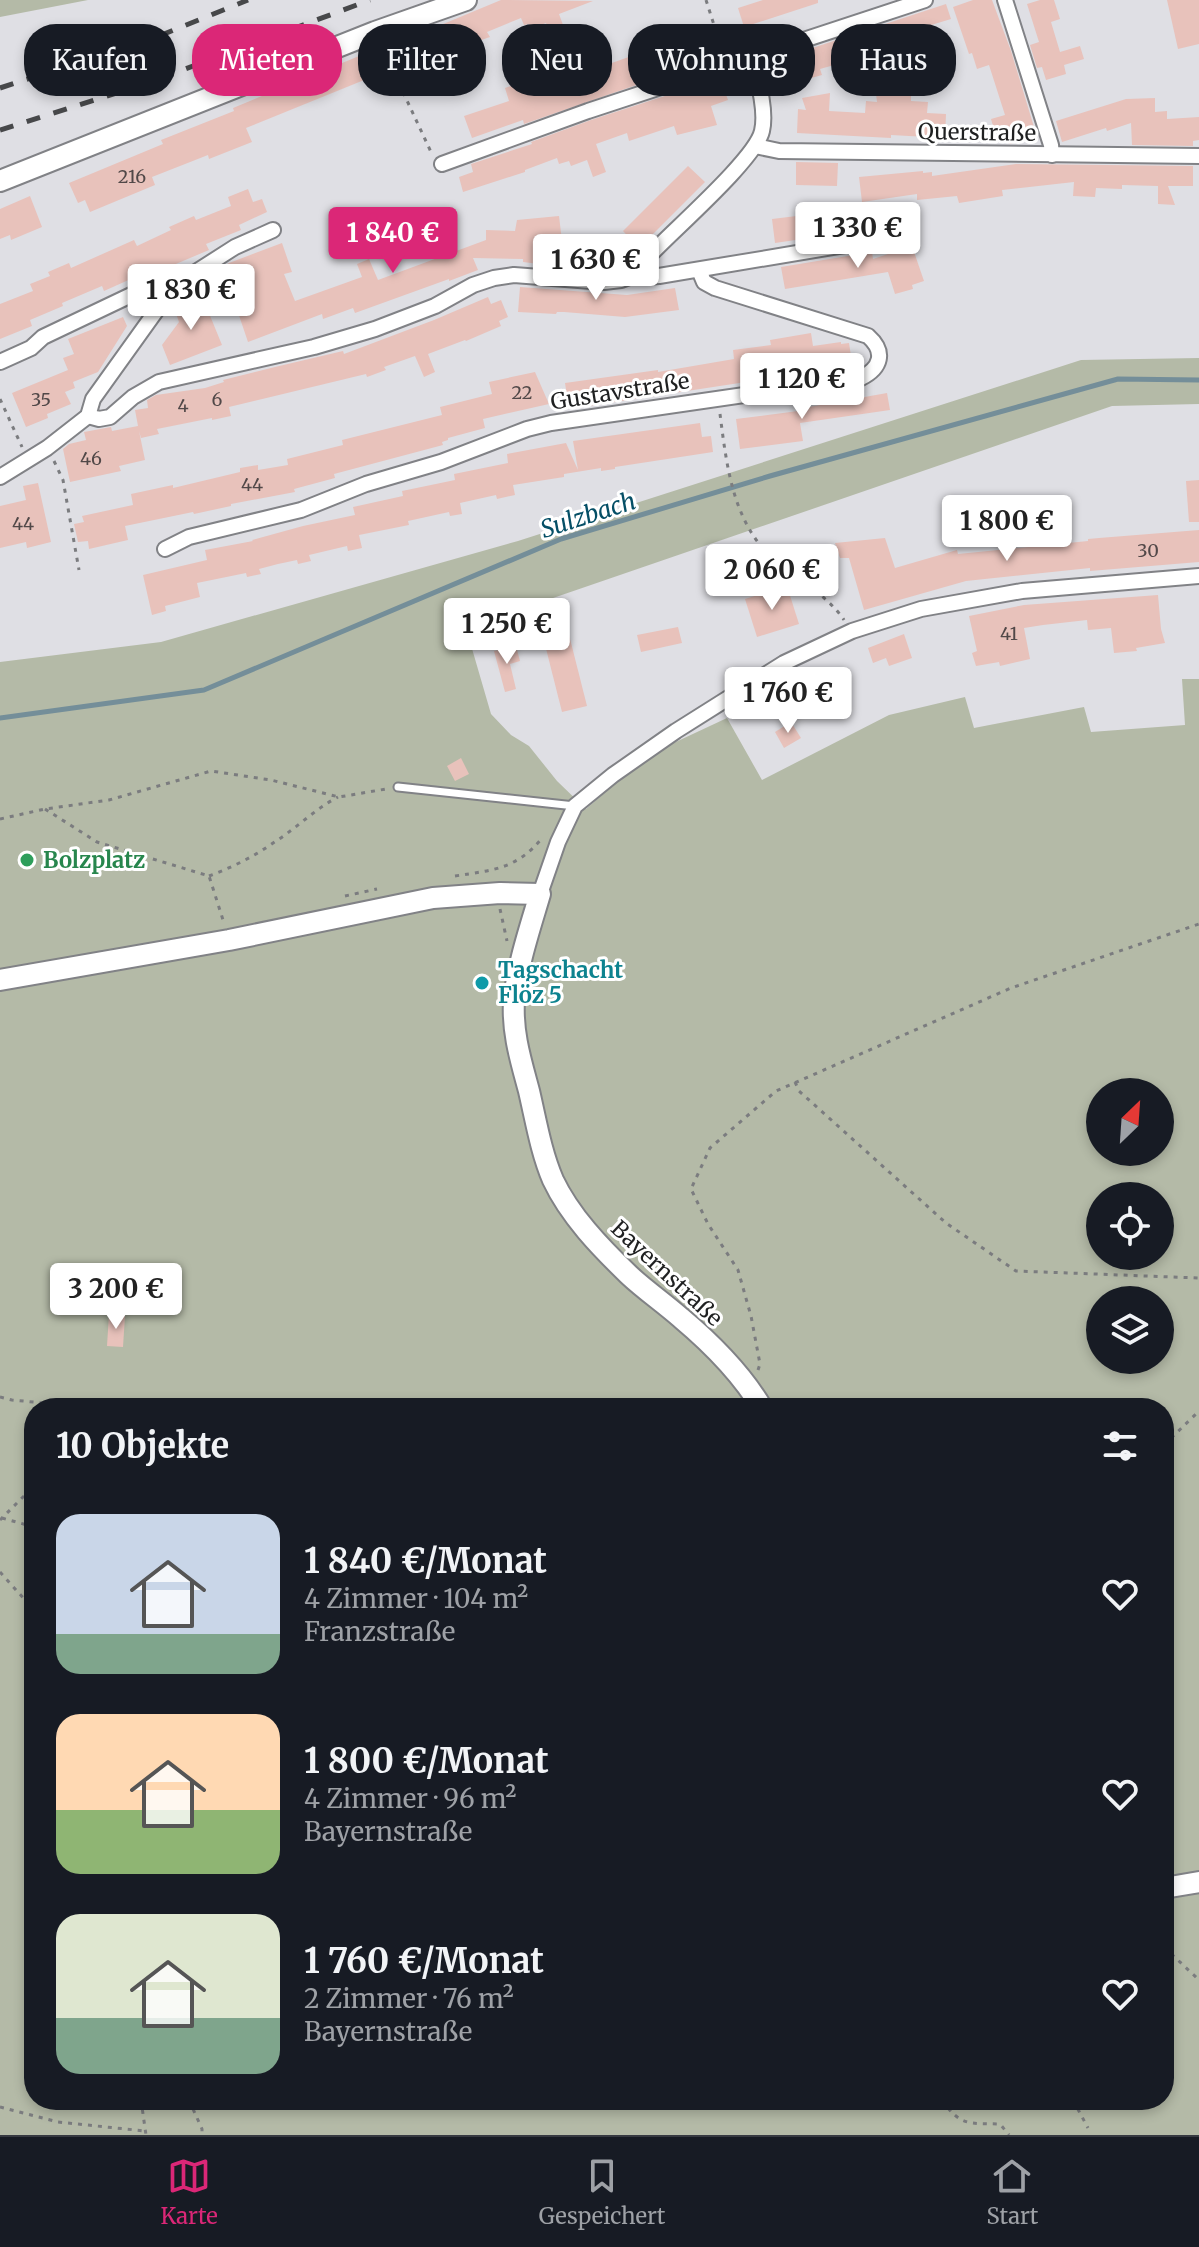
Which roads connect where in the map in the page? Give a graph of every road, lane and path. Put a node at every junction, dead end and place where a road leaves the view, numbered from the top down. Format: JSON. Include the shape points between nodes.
{"nodes":[{"id":1,"x":466,"y":0,"type":"edge"},
{"id":2,"x":706,"y":0,"type":"edge"},
{"id":3,"x":925,"y":0,"type":"edge"},
{"id":4,"x":1005,"y":0,"type":"edge"},
{"id":5,"x":398,"y":24,"type":"edge"},
{"id":6,"x":714,"y":24,"type":"edge"},
{"id":7,"x":815,"y":36,"type":"edge"},
{"id":8,"x":358,"y":39,"type":"edge"},
{"id":9,"x":405,"y":96,"type":"edge"},
{"id":10,"x":633,"y":96,"type":"edge"},
{"id":11,"x":759,"y":96,"type":"edge"},
{"id":12,"x":755,"y":146,"type":"junction"},
{"id":13,"x":1052,"y":155,"type":"junction"},
{"id":14,"x":1199,"y":156,"type":"edge"},
{"id":15,"x":442,"y":164,"type":"joint"},
{"id":16,"x":0,"y":181,"type":"edge"},
{"id":17,"x":273,"y":230,"type":"dead end"},
{"id":18,"x":851,"y":244,"type":"dead end"},
{"id":19,"x":699,"y":270,"type":"junction"},
{"id":20,"x":642,"y":272,"type":"junction"},
{"id":21,"x":174,"y":286,"type":"junction"},
{"id":22,"x":0,"y":362,"type":"edge"},
{"id":23,"x":718,"y":398,"type":"junction"},
{"id":24,"x":0,"y":399,"type":"edge"},
{"id":25,"x":88,"y":416,"type":"junction"},
{"id":26,"x":47,"y":448,"type":"junction"},
{"id":27,"x":28,"y":461,"type":"junction"},
{"id":28,"x":0,"y":477,"type":"edge"},
{"id":29,"x":165,"y":549,"type":"dead end"},
{"id":30,"x":79,"y":570,"type":"dead end"},
{"id":31,"x":1199,"y":576,"type":"edge"},
{"id":32,"x":852,"y":631,"type":"junction"},
{"id":33,"x":398,"y":787,"type":"joint"},
{"id":34,"x":339,"y":797,"type":"junction"},
{"id":35,"x":570,"y":805,"type":"junction"},
{"id":36,"x":45,"y":809,"type":"junction"},
{"id":37,"x":0,"y":819,"type":"edge"},
{"id":38,"x":209,"y":876,"type":"junction"},
{"id":39,"x":449,"y":877,"type":"dead end"},
{"id":40,"x":377,"y":889,"type":"dead end"},
{"id":41,"x":496,"y":894,"type":"junction"},
{"id":42,"x":540,"y":894,"type":"junction"},
{"id":43,"x":332,"y":899,"type":"dead end"},
{"id":44,"x":1199,"y":924,"type":"edge"},
{"id":45,"x":229,"y":940,"type":"junction"},
{"id":46,"x":508,"y":945,"type":"dead end"},
{"id":47,"x":0,"y":980,"type":"edge"},
{"id":48,"x":795,"y":1082,"type":"junction"},
{"id":49,"x":1199,"y":1278,"type":"edge"},
{"id":50,"x":748,"y":1385,"type":"junction"},
{"id":51,"x":0,"y":1397,"type":"edge"},
{"id":52,"x":756,"y":1398,"type":"edge"},
{"id":53,"x":24,"y":1401,"type":"edge"},
{"id":54,"x":1199,"y":1411,"type":"edge"},
{"id":55,"x":1174,"y":1435,"type":"edge"},
{"id":56,"x":24,"y":1496,"type":"edge"},
{"id":57,"x":1,"y":1519,"type":"edge"},
{"id":58,"x":24,"y":1525,"type":"edge"},
{"id":59,"x":0,"y":1572,"type":"edge"},
{"id":60,"x":24,"y":1599,"type":"edge"},
{"id":61,"x":1199,"y":1882,"type":"edge"},
{"id":62,"x":1174,"y":1886,"type":"edge"},
{"id":63,"x":1174,"y":1956,"type":"edge"},
{"id":64,"x":1199,"y":1980,"type":"edge"},
{"id":65,"x":0,"y":2107,"type":"edge"},
{"id":66,"x":143,"y":2110,"type":"edge"},
{"id":67,"x":193,"y":2110,"type":"edge"},
{"id":68,"x":949,"y":2110,"type":"edge"},
{"id":69,"x":1078,"y":2110,"type":"edge"},
{"id":70,"x":1088,"y":2128,"type":"dead end"},
{"id":71,"x":146,"y":2133,"type":"edge"},
{"id":72,"x":202,"y":2135,"type":"edge"},
{"id":73,"x":1009,"y":2135,"type":"edge"}],
"edges":[{"from":1,"to":5,"type":"street"},
{"from":2,"to":6,"type":"path"},
{"from":3,"to":7,"type":"street"},
{"from":4,"to":13,"type":"street"},
{"from":8,"to":16,"type":"street"},
{"from":9,"to":15,"type":"path"},
{"from":10,"to":15,"type":"street"},
{"from":11,"to":12,"type":"street","via":[[762,130]]},
{"from":12,"to":13,"type":"street","name":"Querstraße","via":[[779,151]]},
{"from":12,"to":20,"type":"street","via":[[645,260]]},
{"from":13,"to":14,"type":"street","name":"Querstraße"},
{"from":17,"to":21,"type":"street"},
{"from":18,"to":19,"type":"street"},
{"from":19,"to":20,"type":"street","via":[[647,277]]},
{"from":19,"to":23,"type":"street","name":"Gustavstraße","via":[[704,282],[715,288],[868,336],[879,354],[877,366],[861,378]]},
{"from":20,"to":25,"type":"street","via":[[604,282],[494,278],[375,329],[159,382],[110,417]]},
{"from":21,"to":22,"type":"street","via":[[148,287]]},
{"from":21,"to":25,"type":"street","via":[[93,399]]},
{"from":23,"to":29,"type":"street","name":"Gustavstraße","via":[[527,429],[301,510],[189,537]]},
{"from":23,"to":32,"type":"path","via":[[734,493],[758,545],[824,599]]},
{"from":24,"to":27,"type":"path"},
{"from":25,"to":26,"type":"street"},
{"from":26,"to":27,"type":"street"},
{"from":26,"to":30,"type":"path","via":[[63,480]]},
{"from":27,"to":28,"type":"street"},
{"from":31,"to":32,"type":"street","name":"Bayernstraße","via":[[1022,591],[921,609]]},
{"from":32,"to":35,"type":"street","name":"Bayernstraße","via":[[784,663],[717,704]]},
{"from":33,"to":34,"type":"path"},
{"from":33,"to":35,"type":"lane"},
{"from":34,"to":36,"type":"path","via":[[211,771],[109,800]]},
{"from":34,"to":38,"type":"path","via":[[277,841]]},
{"from":35,"to":39,"type":"path","via":[[519,861]]},
{"from":35,"to":42,"type":"street","name":"Bayernstraße"},
{"from":36,"to":37,"type":"path"},
{"from":36,"to":38,"type":"path","via":[[97,842]]},
{"from":38,"to":45,"type":"path"},
{"from":40,"to":43,"type":"path"},
{"from":41,"to":42,"type":"street"},
{"from":41,"to":45,"type":"street","via":[[433,898]]},
{"from":41,"to":46,"type":"path"},
{"from":42,"to":50,"type":"street","name":"Bayernstraße","via":[[518,980],[514,1022],[552,1177],[566,1204],[629,1275]]},
{"from":44,"to":48,"type":"path","via":[[1011,988]]},
{"from":45,"to":47,"type":"street"},
{"from":48,"to":49,"type":"path","via":[[946,1223],[1016,1271]]},
{"from":48,"to":50,"type":"path","via":[[776,1091],[710,1148],[691,1189],[738,1270],[760,1364]]},
{"from":50,"to":52,"type":"street","name":"Bayernstraße"},
{"from":51,"to":53,"type":"path"},
{"from":54,"to":55,"type":"path"},
{"from":56,"to":57,"type":"path"},
{"from":57,"to":58,"type":"path"},
{"from":59,"to":60,"type":"path"},
{"from":61,"to":62,"type":"street"},
{"from":63,"to":64,"type":"path"},
{"from":65,"to":71,"type":"path","via":[[58,2122]]},
{"from":66,"to":71,"type":"path"},
{"from":67,"to":72,"type":"path"},
{"from":68,"to":73,"type":"path","via":[[966,2123],[1000,2124]]},
{"from":69,"to":70,"type":"path"}]}
